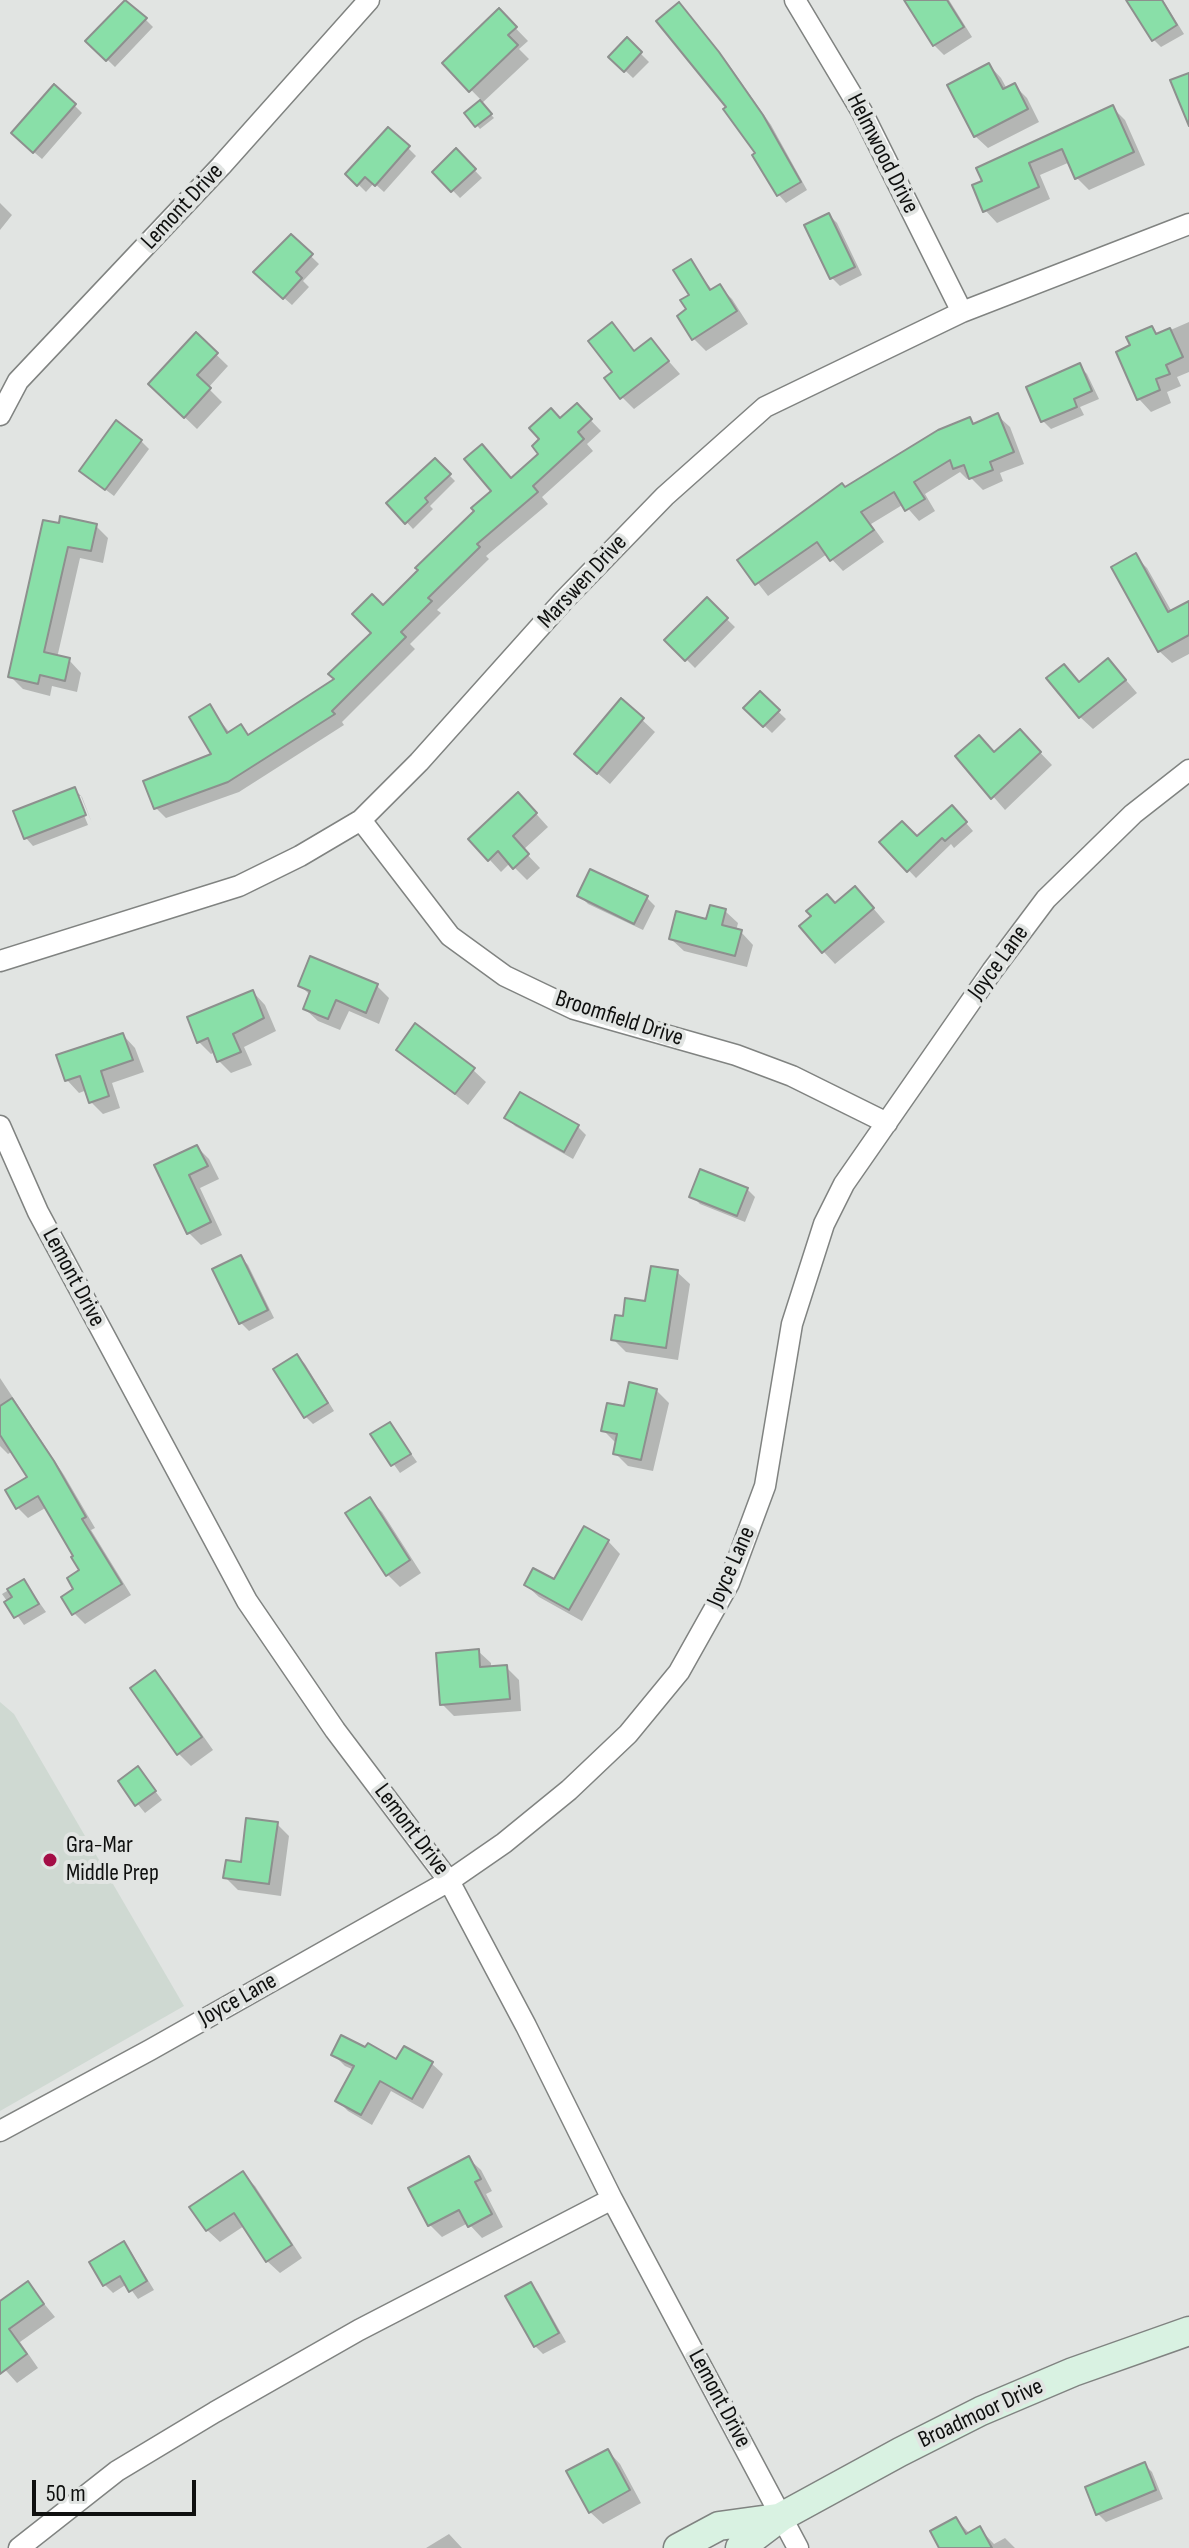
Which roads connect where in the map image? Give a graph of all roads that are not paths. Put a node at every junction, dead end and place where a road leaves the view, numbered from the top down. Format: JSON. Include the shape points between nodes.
{"nodes":[{"id":1,"x":369,"y":0,"type":"edge"},
{"id":2,"x":795,"y":0,"type":"edge"},
{"id":3,"x":1189,"y":224,"type":"edge"},
{"id":4,"x":962,"y":312,"type":"junction"},
{"id":5,"x":0,"y":415,"type":"edge"},
{"id":6,"x":1189,"y":770,"type":"edge"},
{"id":7,"x":361,"y":820,"type":"junction"},
{"id":8,"x":0,"y":961,"type":"edge"},
{"id":9,"x":887,"y":1123,"type":"junction"},
{"id":10,"x":0,"y":1126,"type":"edge"},
{"id":11,"x":449,"y":1881,"type":"junction"},
{"id":12,"x":0,"y":2131,"type":"edge"},
{"id":13,"x":612,"y":2199,"type":"junction"},
{"id":14,"x":1189,"y":2331,"type":"edge"},
{"id":15,"x":781,"y":2517,"type":"junction"},
{"id":16,"x":19,"y":2548,"type":"edge"},
{"id":17,"x":678,"y":2548,"type":"edge"},
{"id":18,"x":740,"y":2548,"type":"edge"},
{"id":19,"x":798,"y":2548,"type":"edge"}],
"edges":[{"from":1,"to":5,"type":"street","name":"Lemont Drive","via":[[18,381]]},
{"from":2,"to":4,"type":"street","name":"Helmwood Drive","via":[[862,112]]},
{"from":3,"to":4,"type":"street","name":"Marswen Drive"},
{"from":4,"to":7,"type":"street","name":"Marswen Drive","via":[[765,407],[715,449],[564,600]]},
{"from":6,"to":9,"type":"street","name":"Joyce Lane","via":[[1133,814],[1046,899]]},
{"from":7,"to":8,"type":"street","name":"Marswen Drive","via":[[239,886]]},
{"from":7,"to":9,"type":"street","name":"Broomfield Drive","via":[[450,936],[505,976],[574,1009],[792,1076]]},
{"from":9,"to":11,"type":"street","name":"Joyce Lane","via":[[844,1184],[824,1224],[792,1324],[765,1486],[729,1583],[679,1672],[628,1734],[569,1790]]},
{"from":10,"to":11,"type":"street","name":"Lemont Drive","via":[[38,1212],[247,1601],[335,1730]]},
{"from":11,"to":12,"type":"street","name":"Joyce Lane"},
{"from":11,"to":13,"type":"street","name":"Lemont Drive"},
{"from":13,"to":15,"type":"street","name":"Lemont Drive"},
{"from":13,"to":16,"type":"street","via":[[359,2330],[215,2412],[117,2471]]},
{"from":14,"to":15,"type":"main road","name":"Broadmoor Drive","via":[[981,2411]]},
{"from":15,"to":17,"type":"main road","name":"Broadmoor Drive","via":[[719,2526]]},
{"from":15,"to":18,"type":"main road","name":"Broadmoor Drive"},
{"from":15,"to":19,"type":"street","name":"Lemont Drive"}]}
